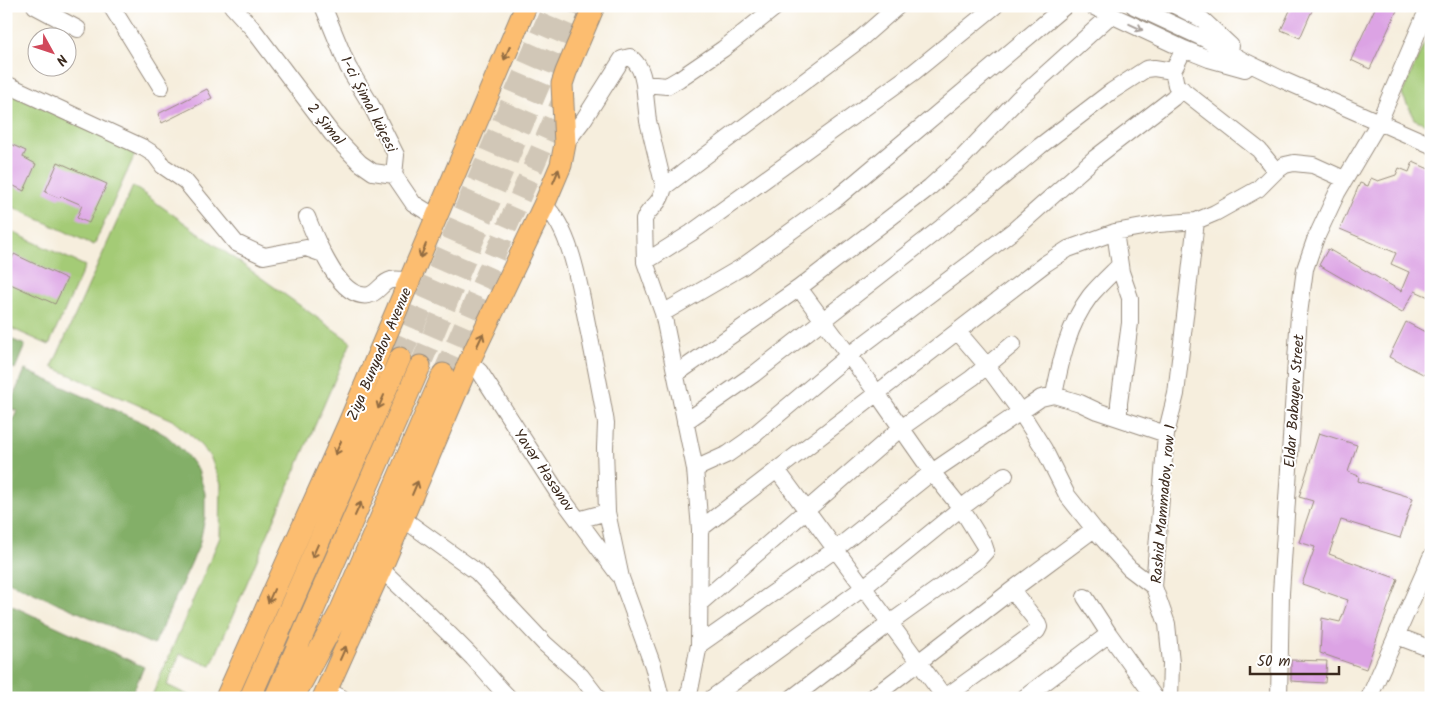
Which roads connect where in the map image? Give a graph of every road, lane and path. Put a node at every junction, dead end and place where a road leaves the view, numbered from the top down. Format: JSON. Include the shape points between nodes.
{"nodes":[{"id":1,"x":35,"y":6,"type":"edge"},
{"id":2,"x":111,"y":6,"type":"edge"},
{"id":3,"x":232,"y":6,"type":"edge"},
{"id":4,"x":323,"y":6,"type":"edge"},
{"id":5,"x":594,"y":6,"type":"edge"},
{"id":6,"x":777,"y":6,"type":"edge"},
{"id":7,"x":898,"y":6,"type":"edge"},
{"id":8,"x":995,"y":6,"type":"edge"},
{"id":9,"x":1065,"y":6,"type":"edge"},
{"id":10,"x":1092,"y":6,"type":"edge"},
{"id":11,"x":1134,"y":6,"type":"edge"},
{"id":12,"x":1176,"y":6,"type":"edge"},
{"id":13,"x":1429,"y":6,"type":"edge"},
{"id":14,"x":526,"y":7,"type":"edge"},
{"id":15,"x":1111,"y":15,"type":"junction"},
{"id":16,"x":76,"y":28,"type":"edge"},
{"id":17,"x":1184,"y":49,"type":"junction"},
{"id":18,"x":1173,"y":71,"type":"junction"},
{"id":19,"x":1283,"y":80,"type":"junction"},
{"id":20,"x":6,"y":84,"type":"edge"},
{"id":21,"x":644,"y":84,"type":"junction"},
{"id":22,"x":161,"y":87,"type":"dead end"},
{"id":23,"x":1182,"y":89,"type":"junction"},
{"id":24,"x":1379,"y":122,"type":"junction"},
{"id":25,"x":565,"y":144,"type":"junction"},
{"id":26,"x":1431,"y":146,"type":"edge"},
{"id":27,"x":1276,"y":171,"type":"junction"},
{"id":28,"x":394,"y":175,"type":"junction"},
{"id":29,"x":1344,"y":179,"type":"junction"},
{"id":30,"x":664,"y":187,"type":"junction"},
{"id":31,"x":544,"y":205,"type":"junction"},
{"id":32,"x":307,"y":217,"type":"dead end"},
{"id":33,"x":437,"y":218,"type":"junction"},
{"id":34,"x":1196,"y":221,"type":"junction"},
{"id":35,"x":1115,"y":232,"type":"junction"},
{"id":36,"x":323,"y":254,"type":"junction"},
{"id":37,"x":645,"y":262,"type":"junction"},
{"id":38,"x":1120,"y":265,"type":"junction"},
{"id":39,"x":411,"y":281,"type":"junction"},
{"id":40,"x":799,"y":288,"type":"junction"},
{"id":41,"x":663,"y":313,"type":"junction"},
{"id":42,"x":822,"y":320,"type":"junction"},
{"id":43,"x":958,"y":332,"type":"junction"},
{"id":44,"x":1013,"y":344,"type":"dead end"},
{"id":45,"x":848,"y":356,"type":"junction"},
{"id":46,"x":400,"y":358,"type":"tunnel mouth"},
{"id":47,"x":470,"y":362,"type":"junction"},
{"id":48,"x":420,"y":366,"type":"tunnel mouth"},
{"id":49,"x":987,"y":366,"type":"junction"},
{"id":50,"x":443,"y":374,"type":"tunnel mouth"},
{"id":51,"x":676,"y":374,"type":"junction"},
{"id":52,"x":876,"y":392,"type":"junction"},
{"id":53,"x":1054,"y":395,"type":"junction"},
{"id":54,"x":1020,"y":411,"type":"junction"},
{"id":55,"x":1118,"y":418,"type":"junction"},
{"id":56,"x":686,"y":422,"type":"junction"},
{"id":57,"x":901,"y":428,"type":"junction"},
{"id":58,"x":1166,"y":434,"type":"junction"},
{"id":59,"x":695,"y":469,"type":"junction"},
{"id":60,"x":777,"y":470,"type":"junction"},
{"id":61,"x":932,"y":472,"type":"junction"},
{"id":62,"x":1005,"y":475,"type":"dead end"},
{"id":63,"x":961,"y":508,"type":"junction"},
{"id":64,"x":808,"y":510,"type":"junction"},
{"id":65,"x":607,"y":512,"type":"junction"},
{"id":66,"x":402,"y":518,"type":"junction"},
{"id":67,"x":578,"y":520,"type":"junction"},
{"id":68,"x":700,"y":529,"type":"junction"},
{"id":69,"x":1094,"y":529,"type":"junction"},
{"id":70,"x":836,"y":549,"type":"junction"},
{"id":71,"x":1431,"y":557,"type":"edge"},
{"id":72,"x":381,"y":569,"type":"junction"},
{"id":73,"x":621,"y":578,"type":"junction"},
{"id":74,"x":1154,"y":587,"type":"junction"},
{"id":75,"x":863,"y":588,"type":"junction"},
{"id":76,"x":1012,"y":590,"type":"junction"},
{"id":77,"x":1085,"y":597,"type":"dead end"},
{"id":78,"x":699,"y":604,"type":"junction"},
{"id":79,"x":340,"y":612,"type":"junction"},
{"id":80,"x":890,"y":624,"type":"junction"},
{"id":81,"x":1109,"y":634,"type":"junction"},
{"id":82,"x":1396,"y":636,"type":"junction"},
{"id":83,"x":698,"y":646,"type":"junction"},
{"id":84,"x":1431,"y":649,"type":"edge"},
{"id":85,"x":919,"y":662,"type":"junction"},
{"id":86,"x":331,"y":695,"type":"edge"},
{"id":87,"x":226,"y":698,"type":"edge"},
{"id":88,"x":250,"y":698,"type":"edge"},
{"id":89,"x":275,"y":698,"type":"edge"},
{"id":90,"x":293,"y":698,"type":"edge"},
{"id":91,"x":303,"y":698,"type":"edge"},
{"id":92,"x":509,"y":698,"type":"edge"},
{"id":93,"x":598,"y":698,"type":"edge"},
{"id":94,"x":661,"y":698,"type":"edge"},
{"id":95,"x":686,"y":698,"type":"edge"},
{"id":96,"x":712,"y":698,"type":"edge"},
{"id":97,"x":792,"y":698,"type":"edge"},
{"id":98,"x":872,"y":698,"type":"edge"},
{"id":99,"x":944,"y":698,"type":"edge"},
{"id":100,"x":1024,"y":698,"type":"edge"},
{"id":101,"x":1155,"y":698,"type":"edge"},
{"id":102,"x":1170,"y":698,"type":"edge"},
{"id":103,"x":1279,"y":698,"type":"edge"},
{"id":104,"x":1369,"y":698,"type":"edge"}],
"edges":[{"from":1,"to":16,"type":"street"},
{"from":2,"to":22,"type":"street"},
{"from":3,"to":28,"type":"street","name":"2 Şimal","via":[[332,134],[373,172]]},
{"from":4,"to":28,"type":"street","name":"1-ci Şimal küçesi","via":[[348,67],[396,155]]},
{"from":5,"to":25,"type":"main road","via":[[562,84]]},
{"from":6,"to":21,"type":"street","via":[[679,79],[667,86]]},
{"from":7,"to":30,"type":"street","via":[[850,47]]},
{"from":8,"to":37,"type":"street","via":[[914,72],[691,233]]},
{"from":9,"to":41,"type":"street","via":[[838,197],[742,267]]},
{"from":10,"to":15,"type":"street"},
{"from":11,"to":19,"type":"street"},
{"from":12,"to":19,"type":"street","via":[[1203,20],[1235,50]]},
{"from":13,"to":24,"type":"street","name":"Eldar Babayev Street"},
{"from":14,"to":33,"type":"main road","name":"Ziya Bunyadov Avenue","one_way":true},
{"from":15,"to":17,"type":"street","one_way":true},
{"from":15,"to":40,"type":"street","via":[[1018,99],[964,157],[930,187]]},
{"from":17,"to":18,"type":"street"},
{"from":17,"to":19,"type":"street"},
{"from":18,"to":23,"type":"street","via":[[1174,80]]},
{"from":18,"to":42,"type":"street","via":[[1146,69],[1112,91]]},
{"from":19,"to":24,"type":"street"},
{"from":20,"to":36,"type":"street","via":[[155,155],[163,166],[185,181],[236,244],[264,256],[306,248]]},
{"from":21,"to":25,"type":"street","via":[[642,70],[634,60],[630,57],[622,59]]},
{"from":21,"to":30,"type":"street","via":[[648,121]]},
{"from":23,"to":27,"type":"street","via":[[1259,150]]},
{"from":23,"to":45,"type":"street","via":[[1095,158],[1013,231]]},
{"from":24,"to":26,"type":"street"},
{"from":24,"to":29,"type":"street","name":"Eldar Babayev Street"},
{"from":31,"to":25,"type":"main road","one_way":true,"via":[[561,165]]},
{"from":27,"to":29,"type":"street","via":[[1285,165],[1302,163]]},
{"from":27,"to":34,"type":"street","via":[[1258,188]]},
{"from":28,"to":33,"type":"street","via":[[413,203]]},
{"from":29,"to":103,"type":"street","name":"Eldar Babayev Street","via":[[1315,240],[1302,288],[1281,593]]},
{"from":30,"to":37,"type":"street","via":[[658,203],[644,220]]},
{"from":47,"to":31,"type":"main road","one_way":true},
{"from":31,"to":65,"type":"street","via":[[563,234],[574,262],[606,423]]},
{"from":32,"to":36,"type":"street"},
{"from":33,"to":39,"type":"main road","name":"Ziya Bunyadov Avenue","one_way":true},
{"from":34,"to":35,"type":"street"},
{"from":34,"to":58,"type":"street","name":"Rashid Mammadov, row 1","via":[[1176,394]]},
{"from":35,"to":38,"type":"street"},
{"from":35,"to":43,"type":"street","via":[[1068,249]]},
{"from":36,"to":39,"type":"street","via":[[342,284],[358,296],[372,295],[392,280]]},
{"from":37,"to":41,"type":"street"},
{"from":38,"to":53,"type":"street","via":[[1090,297],[1071,329]]},
{"from":38,"to":55,"type":"street","via":[[1130,298],[1130,314]]},
{"from":39,"to":87,"type":"main road","name":"Ziya Bunyadov Avenue","one_way":true},
{"from":40,"to":42,"type":"street"},
{"from":40,"to":51,"type":"street"},
{"from":41,"to":51,"type":"street"},
{"from":42,"to":45,"type":"street"},
{"from":42,"to":56,"type":"street"},
{"from":43,"to":49,"type":"street"},
{"from":43,"to":52,"type":"street"},
{"from":44,"to":49,"type":"street"},
{"from":45,"to":52,"type":"street"},
{"from":45,"to":59,"type":"street","via":[[748,440],[728,454]]},
{"from":46,"to":88,"type":"main road","name":"Ziya Bunyadov Avenue","one_way":true},
{"from":66,"to":47,"type":"main road","one_way":true},
{"from":47,"to":67,"type":"street","name":"Yavər Həsənov","via":[[480,372]]},
{"from":89,"to":48,"type":"main road","one_way":true},
{"from":49,"to":54,"type":"street"},
{"from":49,"to":57,"type":"street"},
{"from":50,"to":79,"type":"main road"},
{"from":51,"to":56,"type":"street"},
{"from":52,"to":57,"type":"street"},
{"from":52,"to":60,"type":"street"},
{"from":53,"to":54,"type":"street","via":[[1041,398]]},
{"from":53,"to":55,"type":"street"},
{"from":54,"to":61,"type":"street"},
{"from":54,"to":69,"type":"street","via":[[1067,495]]},
{"from":55,"to":58,"type":"street"},
{"from":56,"to":59,"type":"street"},
{"from":57,"to":61,"type":"street"},
{"from":57,"to":64,"type":"street"},
{"from":58,"to":74,"type":"street","name":"Rashid Mammadov, row 1"},
{"from":59,"to":68,"type":"street"},
{"from":60,"to":64,"type":"street"},
{"from":60,"to":68,"type":"street"},
{"from":61,"to":63,"type":"street"},
{"from":61,"to":70,"type":"street"},
{"from":62,"to":63,"type":"street"},
{"from":63,"to":75,"type":"street"},
{"from":63,"to":80,"type":"street","via":[[986,551]]},
{"from":64,"to":70,"type":"street"},
{"from":64,"to":78,"type":"street"},
{"from":65,"to":67,"type":"street"},
{"from":65,"to":73,"type":"street"},
{"from":66,"to":72,"type":"main road"},
{"from":66,"to":93,"type":"street","via":[[477,572],[545,644],[581,676]]},
{"from":67,"to":73,"type":"street","name":"Yavər Həsənov"},
{"from":68,"to":78,"type":"street"},
{"from":69,"to":74,"type":"street","via":[[1129,568]]},
{"from":69,"to":76,"type":"street"},
{"from":70,"to":75,"type":"street"},
{"from":70,"to":83,"type":"street"},
{"from":71,"to":82,"type":"street"},
{"from":86,"to":72,"type":"main road","one_way":true},
{"from":72,"to":92,"type":"street","via":[[473,658]]},
{"from":73,"to":94,"type":"street","via":[[653,666]]},
{"from":74,"to":102,"type":"street","name":"Rashid Mammadov, row 1","via":[[1167,624],[1172,663]]},
{"from":75,"to":80,"type":"street"},
{"from":75,"to":96,"type":"street"},
{"from":76,"to":85,"type":"street"},
{"from":76,"to":99,"type":"street","via":[[1036,622],[1038,631]]},
{"from":77,"to":81,"type":"street"},
{"from":78,"to":83,"type":"street"},
{"from":79,"to":90,"type":"main road"},
{"from":79,"to":91,"type":"main road"},
{"from":80,"to":85,"type":"street"},
{"from":80,"to":97,"type":"street"},
{"from":81,"to":100,"type":"street"},
{"from":81,"to":101,"type":"street"},
{"from":82,"to":84,"type":"street"},
{"from":82,"to":104,"type":"street"},
{"from":83,"to":95,"type":"street"},
{"from":85,"to":98,"type":"street"},
{"from":85,"to":99,"type":"street"}]}
